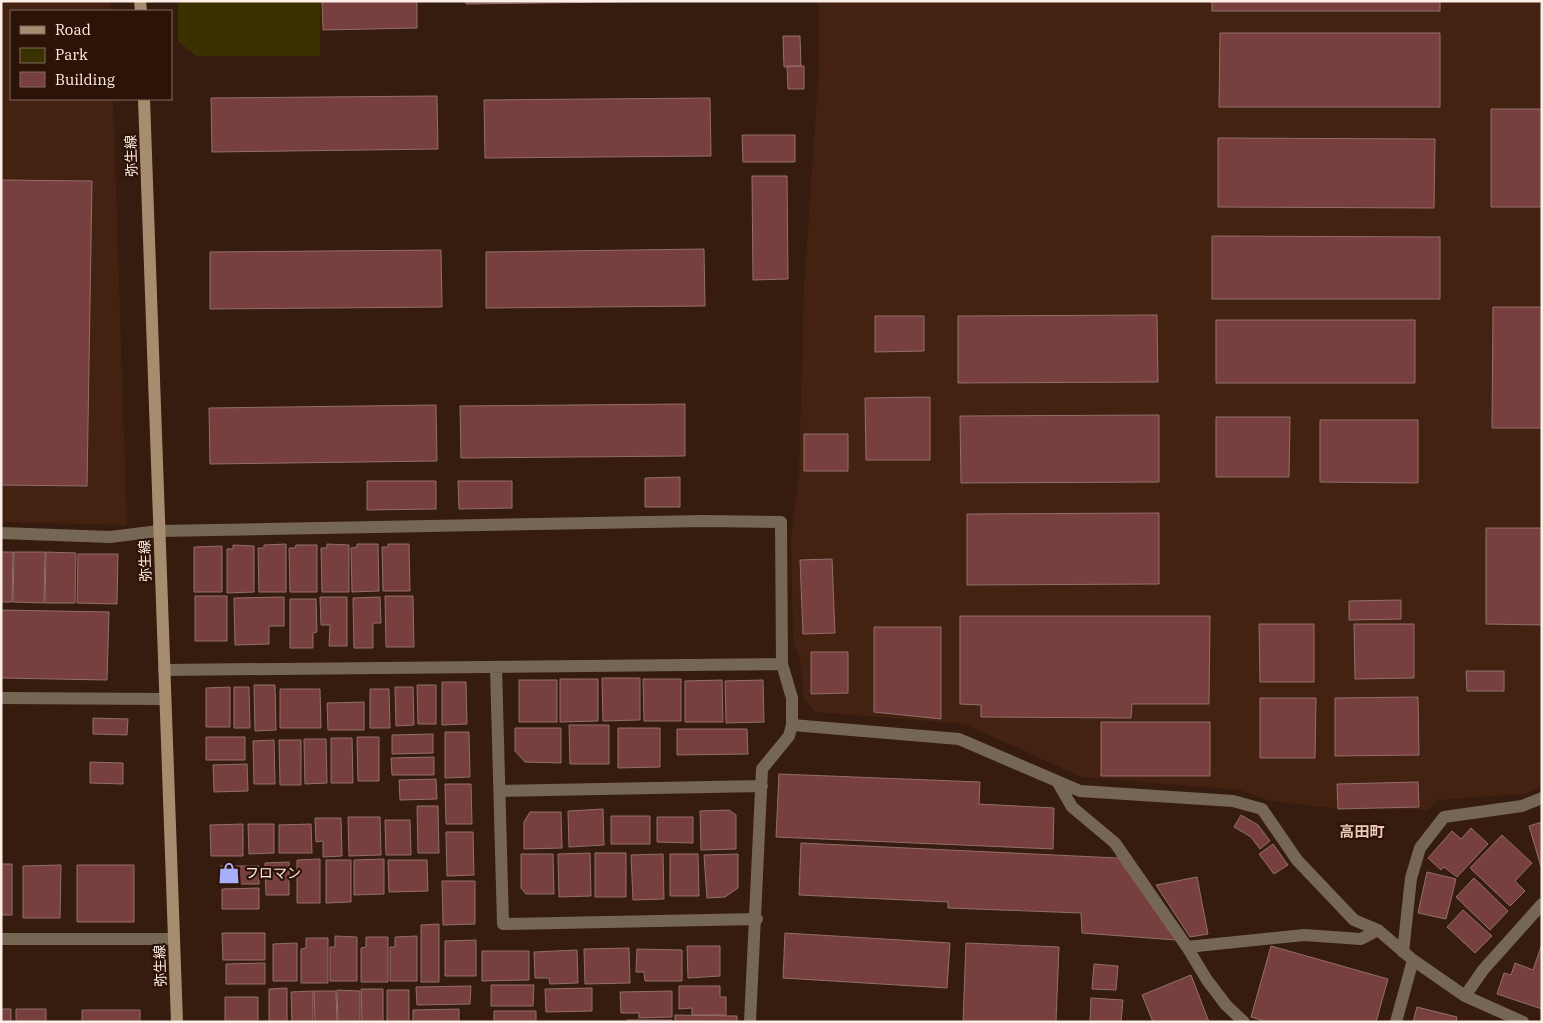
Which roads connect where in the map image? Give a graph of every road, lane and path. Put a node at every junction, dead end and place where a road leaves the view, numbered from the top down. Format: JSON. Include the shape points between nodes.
{"nodes":[{"id":1,"x":144,"y":100,"type":"edge"},
{"id":2,"x":159,"y":531,"type":"junction"},
{"id":3,"x":1,"y":534,"type":"edge"},
{"id":4,"x":782,"y":664,"type":"junction"},
{"id":5,"x":496,"y":667,"type":"junction"},
{"id":6,"x":164,"y":670,"type":"junction"},
{"id":7,"x":1,"y":698,"type":"edge"},
{"id":8,"x":165,"y":699,"type":"junction"},
{"id":9,"x":792,"y":725,"type":"junction"},
{"id":10,"x":1057,"y":781,"type":"junction"},
{"id":11,"x":762,"y":786,"type":"junction"},
{"id":12,"x":500,"y":790,"type":"junction"},
{"id":13,"x":1542,"y":798,"type":"edge"},
{"id":14,"x":1542,"y":904,"type":"edge"},
{"id":15,"x":757,"y":919,"type":"junction"},
{"id":16,"x":1378,"y":930,"type":"junction"},
{"id":17,"x":1,"y":939,"type":"edge"},
{"id":18,"x":174,"y":939,"type":"junction"},
{"id":19,"x":1188,"y":947,"type":"junction"},
{"id":20,"x":1408,"y":956,"type":"junction"},
{"id":21,"x":1465,"y":996,"type":"junction"},
{"id":22,"x":1226,"y":1005,"type":"junction"},
{"id":23,"x":177,"y":1022,"type":"edge"},
{"id":24,"x":750,"y":1022,"type":"edge"},
{"id":25,"x":1229,"y":1022,"type":"edge"},
{"id":26,"x":1244,"y":1022,"type":"edge"},
{"id":27,"x":1396,"y":1022,"type":"edge"},
{"id":28,"x":1523,"y":1022,"type":"edge"}],
"edges":[{"from":1,"to":2,"type":"street","name":"弥生線"},
{"from":2,"to":3,"type":"street","via":[[110,537]]},
{"from":2,"to":4,"type":"street","via":[[781,522]]},
{"from":2,"to":6,"type":"street","name":"弥生線"},
{"from":4,"to":5,"type":"street"},
{"from":4,"to":9,"type":"street","via":[[792,698]]},
{"from":5,"to":6,"type":"street"},
{"from":5,"to":12,"type":"street"},
{"from":6,"to":8,"type":"street","name":"弥生線"},
{"from":7,"to":8,"type":"street"},
{"from":8,"to":18,"type":"street","name":"弥生線"},
{"from":9,"to":10,"type":"street","via":[[959,740]]},
{"from":9,"to":11,"type":"street","via":[[789,736],[762,769]]},
{"from":10,"to":16,"type":"street","via":[[1080,791],[1233,801],[1262,809],[1297,860],[1332,899],[1354,920]]},
{"from":10,"to":19,"type":"street","via":[[1072,807],[1115,843]]},
{"from":11,"to":12,"type":"street"},
{"from":11,"to":15,"type":"street"},
{"from":12,"to":15,"type":"street","via":[[503,924]]},
{"from":13,"to":20,"type":"street","via":[[1522,806],[1444,817],[1420,848],[1412,878]]},
{"from":14,"to":21,"type":"street","via":[[1483,970]]},
{"from":15,"to":24,"type":"street"},
{"from":16,"to":19,"type":"street","via":[[1361,939],[1304,935]]},
{"from":16,"to":20,"type":"street"},
{"from":17,"to":18,"type":"street"},
{"from":18,"to":23,"type":"street","name":"弥生線"},
{"from":19,"to":22,"type":"street"},
{"from":20,"to":21,"type":"street"},
{"from":20,"to":27,"type":"street"},
{"from":21,"to":28,"type":"street"},
{"from":22,"to":25,"type":"street"},
{"from":22,"to":26,"type":"street"}]}
